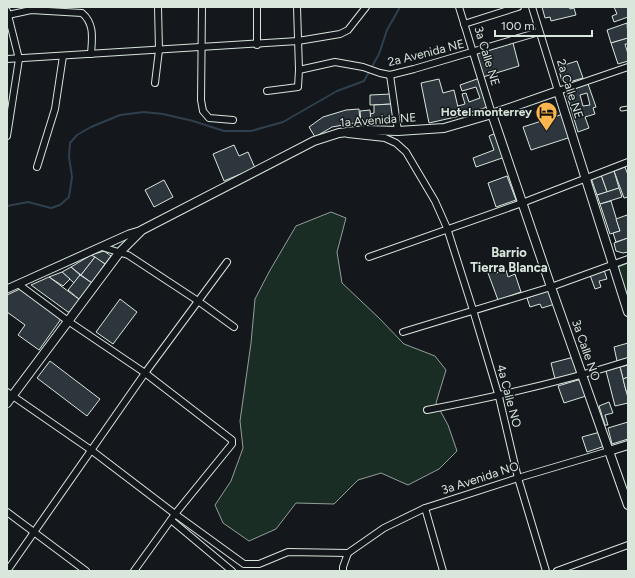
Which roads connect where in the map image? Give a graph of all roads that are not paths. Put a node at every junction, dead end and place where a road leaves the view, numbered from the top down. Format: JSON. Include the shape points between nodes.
{"nodes":[{"id":1,"x":158,"y":7,"type":"edge"},
{"id":2,"x":202,"y":7,"type":"edge"},
{"id":3,"x":257,"y":7,"type":"edge"},
{"id":4,"x":297,"y":7,"type":"edge"},
{"id":5,"x":366,"y":7,"type":"edge"},
{"id":6,"x":459,"y":7,"type":"edge"},
{"id":7,"x":518,"y":7,"type":"edge"},
{"id":8,"x":532,"y":7,"type":"edge"},
{"id":9,"x":8,"y":13,"type":"edge"},
{"id":10,"x":464,"y":24,"type":"junction"},
{"id":11,"x":539,"y":32,"type":"junction"},
{"id":12,"x":298,"y":41,"type":"junction"},
{"id":13,"x":257,"y":45,"type":"junction"},
{"id":14,"x":202,"y":48,"type":"junction"},
{"id":15,"x":159,"y":50,"type":"junction"},
{"id":16,"x":473,"y":52,"type":"junction"},
{"id":17,"x":91,"y":54,"type":"junction"},
{"id":18,"x":63,"y":56,"type":"junction"},
{"id":19,"x":7,"y":59,"type":"edge"},
{"id":20,"x":19,"y":59,"type":"junction"},
{"id":21,"x":628,"y":67,"type":"edge"},
{"id":22,"x":299,"y":70,"type":"junction"},
{"id":23,"x":390,"y":75,"type":"junction"},
{"id":24,"x":156,"y":84,"type":"dead end"},
{"id":25,"x":267,"y":91,"type":"dead end"},
{"id":26,"x":558,"y":91,"type":"junction"},
{"id":27,"x":628,"y":108,"type":"edge"},
{"id":28,"x":622,"y":109,"type":"dead end"},
{"id":29,"x":492,"y":114,"type":"junction"},
{"id":30,"x":233,"y":120,"type":"dead end"},
{"id":31,"x":398,"y":131,"type":"junction"},
{"id":32,"x":339,"y":133,"type":"junction"},
{"id":33,"x":7,"y":136,"type":"edge"},
{"id":34,"x":628,"y":162,"type":"edge"},
{"id":35,"x":37,"y":167,"type":"dead end"},
{"id":36,"x":586,"y":178,"type":"junction"},
{"id":37,"x":522,"y":203,"type":"junction"},
{"id":38,"x":447,"y":228,"type":"junction"},
{"id":39,"x":142,"y":230,"type":"junction"},
{"id":40,"x":102,"y":247,"type":"junction"},
{"id":41,"x":119,"y":253,"type":"junction"},
{"id":42,"x":369,"y":257,"type":"dead end"},
{"id":43,"x":628,"y":259,"type":"edge"},
{"id":44,"x":227,"y":262,"type":"dead end"},
{"id":45,"x":613,"y":265,"type":"junction"},
{"id":46,"x":18,"y":284,"type":"junction"},
{"id":47,"x":551,"y":287,"type":"junction"},
{"id":48,"x":7,"y":289,"type":"edge"},
{"id":49,"x":198,"y":301,"type":"junction"},
{"id":50,"x":473,"y":310,"type":"junction"},
{"id":51,"x":628,"y":312,"type":"edge"},
{"id":52,"x":68,"y":321,"type":"junction"},
{"id":53,"x":234,"y":327,"type":"dead end"},
{"id":54,"x":403,"y":332,"type":"dead end"},
{"id":55,"x":628,"y":361,"type":"edge"},
{"id":56,"x":145,"y":373,"type":"junction"},
{"id":57,"x":582,"y":376,"type":"junction"},
{"id":58,"x":499,"y":396,"type":"junction"},
{"id":59,"x":9,"y":397,"type":"edge"},
{"id":60,"x":427,"y":410,"type":"dead end"},
{"id":61,"x":628,"y":445,"type":"edge"},
{"id":62,"x":91,"y":450,"type":"junction"},
{"id":63,"x":609,"y":451,"type":"junction"},
{"id":64,"x":518,"y":478,"type":"junction"},
{"id":65,"x":628,"y":505,"type":"edge"},
{"id":66,"x":424,"y":508,"type":"junction"},
{"id":67,"x":7,"y":512,"type":"edge"},
{"id":68,"x":175,"y":514,"type":"junction"},
{"id":69,"x":171,"y":520,"type":"junction"},
{"id":70,"x":34,"y":533,"type":"junction"},
{"id":71,"x":628,"y":545,"type":"edge"},
{"id":72,"x":348,"y":552,"type":"junction"},
{"id":73,"x":7,"y":571,"type":"edge"},
{"id":74,"x":86,"y":571,"type":"edge"},
{"id":75,"x":134,"y":571,"type":"edge"},
{"id":76,"x":232,"y":571,"type":"edge"},
{"id":77,"x":343,"y":571,"type":"edge"},
{"id":78,"x":443,"y":571,"type":"edge"},
{"id":79,"x":546,"y":571,"type":"edge"},
{"id":80,"x":557,"y":571,"type":"edge"}],
"edges":[{"from":1,"to":15,"type":"street"},
{"from":2,"to":14,"type":"street"},
{"from":3,"to":13,"type":"street"},
{"from":4,"to":12,"type":"street"},
{"from":5,"to":12,"type":"street","via":[[348,30],[340,34]]},
{"from":6,"to":10,"type":"street","name":"3a Calle NE"},
{"from":7,"to":10,"type":"street"},
{"from":8,"to":11,"type":"street","name":"2a Calle NE"},
{"from":9,"to":17,"type":"street","via":[[31,10],[82,13],[92,27]]},
{"from":9,"to":20,"type":"street"},
{"from":10,"to":16,"type":"street","name":"3a Calle NE"},
{"from":11,"to":16,"type":"street","name":"2a Avenida NE"},
{"from":11,"to":26,"type":"street","name":"2a Calle NE"},
{"from":12,"to":13,"type":"street"},
{"from":12,"to":22,"type":"street"},
{"from":13,"to":14,"type":"street"},
{"from":14,"to":15,"type":"street"},
{"from":14,"to":30,"type":"street","via":[[203,111],[209,118]]},
{"from":15,"to":17,"type":"street"},
{"from":15,"to":24,"type":"street"},
{"from":16,"to":23,"type":"street","name":"2a Avenida NE"},
{"from":16,"to":29,"type":"street","name":"3a Calle NE"},
{"from":17,"to":18,"type":"street"},
{"from":18,"to":20,"type":"street"},
{"from":18,"to":35,"type":"street","via":[[55,109]]},
{"from":19,"to":20,"type":"street"},
{"from":20,"to":33,"type":"street"},
{"from":21,"to":26,"type":"street","name":"1a Avenida NE"},
{"from":22,"to":23,"type":"street","name":"2a Avenida NE","via":[[335,62]]},
{"from":22,"to":25,"type":"street","via":[[298,87]]},
{"from":23,"to":31,"type":"street"},
{"from":26,"to":29,"type":"main road","name":"1a Avenida NE"},
{"from":26,"to":36,"type":"main road","name":"2a Calle NE"},
{"from":27,"to":28,"type":"lane"},
{"from":29,"to":31,"type":"main road","name":"1a Avenida NE","via":[[444,128]]},
{"from":29,"to":37,"type":"main road","name":"3a Calle NE"},
{"from":31,"to":32,"type":"main road","name":"1a Avenida NE","via":[[365,130]]},
{"from":32,"to":38,"type":"street","name":"4a Calle NO","via":[[385,138],[396,143],[406,152],[435,201]]},
{"from":32,"to":39,"type":"main road","name":"1a Avenida NE","via":[[314,141]]},
{"from":34,"to":36,"type":"street"},
{"from":36,"to":37,"type":"street"},
{"from":36,"to":45,"type":"main road","name":"2a Calle NE"},
{"from":37,"to":38,"type":"street"},
{"from":37,"to":47,"type":"main road","name":"3a Calle NO"},
{"from":38,"to":42,"type":"street"},
{"from":38,"to":50,"type":"street","name":"4a Calle NO"},
{"from":39,"to":40,"type":"street"},
{"from":39,"to":41,"type":"main road","name":"1a Avenida NE"},
{"from":40,"to":41,"type":"street"},
{"from":40,"to":46,"type":"street"},
{"from":41,"to":49,"type":"street","via":[[128,256]]},
{"from":41,"to":52,"type":"main road","name":"1a Avenida NE"},
{"from":43,"to":45,"type":"street"},
{"from":44,"to":49,"type":"street"},
{"from":45,"to":47,"type":"street"},
{"from":45,"to":51,"type":"main road","name":"2a Calle NE"},
{"from":46,"to":48,"type":"street"},
{"from":46,"to":52,"type":"street"},
{"from":47,"to":50,"type":"street"},
{"from":47,"to":57,"type":"main road","name":"3a Calle NO"},
{"from":49,"to":53,"type":"street"},
{"from":49,"to":56,"type":"street"},
{"from":50,"to":54,"type":"street"},
{"from":50,"to":58,"type":"street","name":"4a Calle NO"},
{"from":52,"to":56,"type":"street"},
{"from":52,"to":59,"type":"main road","name":"1a Avenida NE"},
{"from":55,"to":57,"type":"street"},
{"from":56,"to":62,"type":"street"},
{"from":56,"to":68,"type":"street","via":[[232,440],[232,444]]},
{"from":57,"to":58,"type":"street"},
{"from":57,"to":63,"type":"main road","name":"3a Calle NO"},
{"from":58,"to":60,"type":"street"},
{"from":58,"to":64,"type":"street","name":"4a Calle NO"},
{"from":59,"to":62,"type":"street"},
{"from":61,"to":63,"type":"main road","name":"3a Avenida NO"},
{"from":62,"to":68,"type":"street"},
{"from":62,"to":70,"type":"street"},
{"from":63,"to":64,"type":"street","name":"3a Avenida NO"},
{"from":63,"to":65,"type":"main road","name":"3a Calle NO"},
{"from":64,"to":66,"type":"street","name":"3a Avenida NO"},
{"from":64,"to":79,"type":"street","name":"4a Calle NO"},
{"from":66,"to":72,"type":"street","name":"3a Avenida NO","via":[[384,528]]},
{"from":66,"to":78,"type":"street"},
{"from":67,"to":70,"type":"street"},
{"from":68,"to":69,"type":"street"},
{"from":68,"to":72,"type":"street","via":[[244,564],[259,564],[288,552]]},
{"from":69,"to":75,"type":"street"},
{"from":69,"to":76,"type":"street"},
{"from":70,"to":73,"type":"street"},
{"from":70,"to":74,"type":"street"},
{"from":71,"to":80,"type":"street"},
{"from":72,"to":77,"type":"street"}]}
